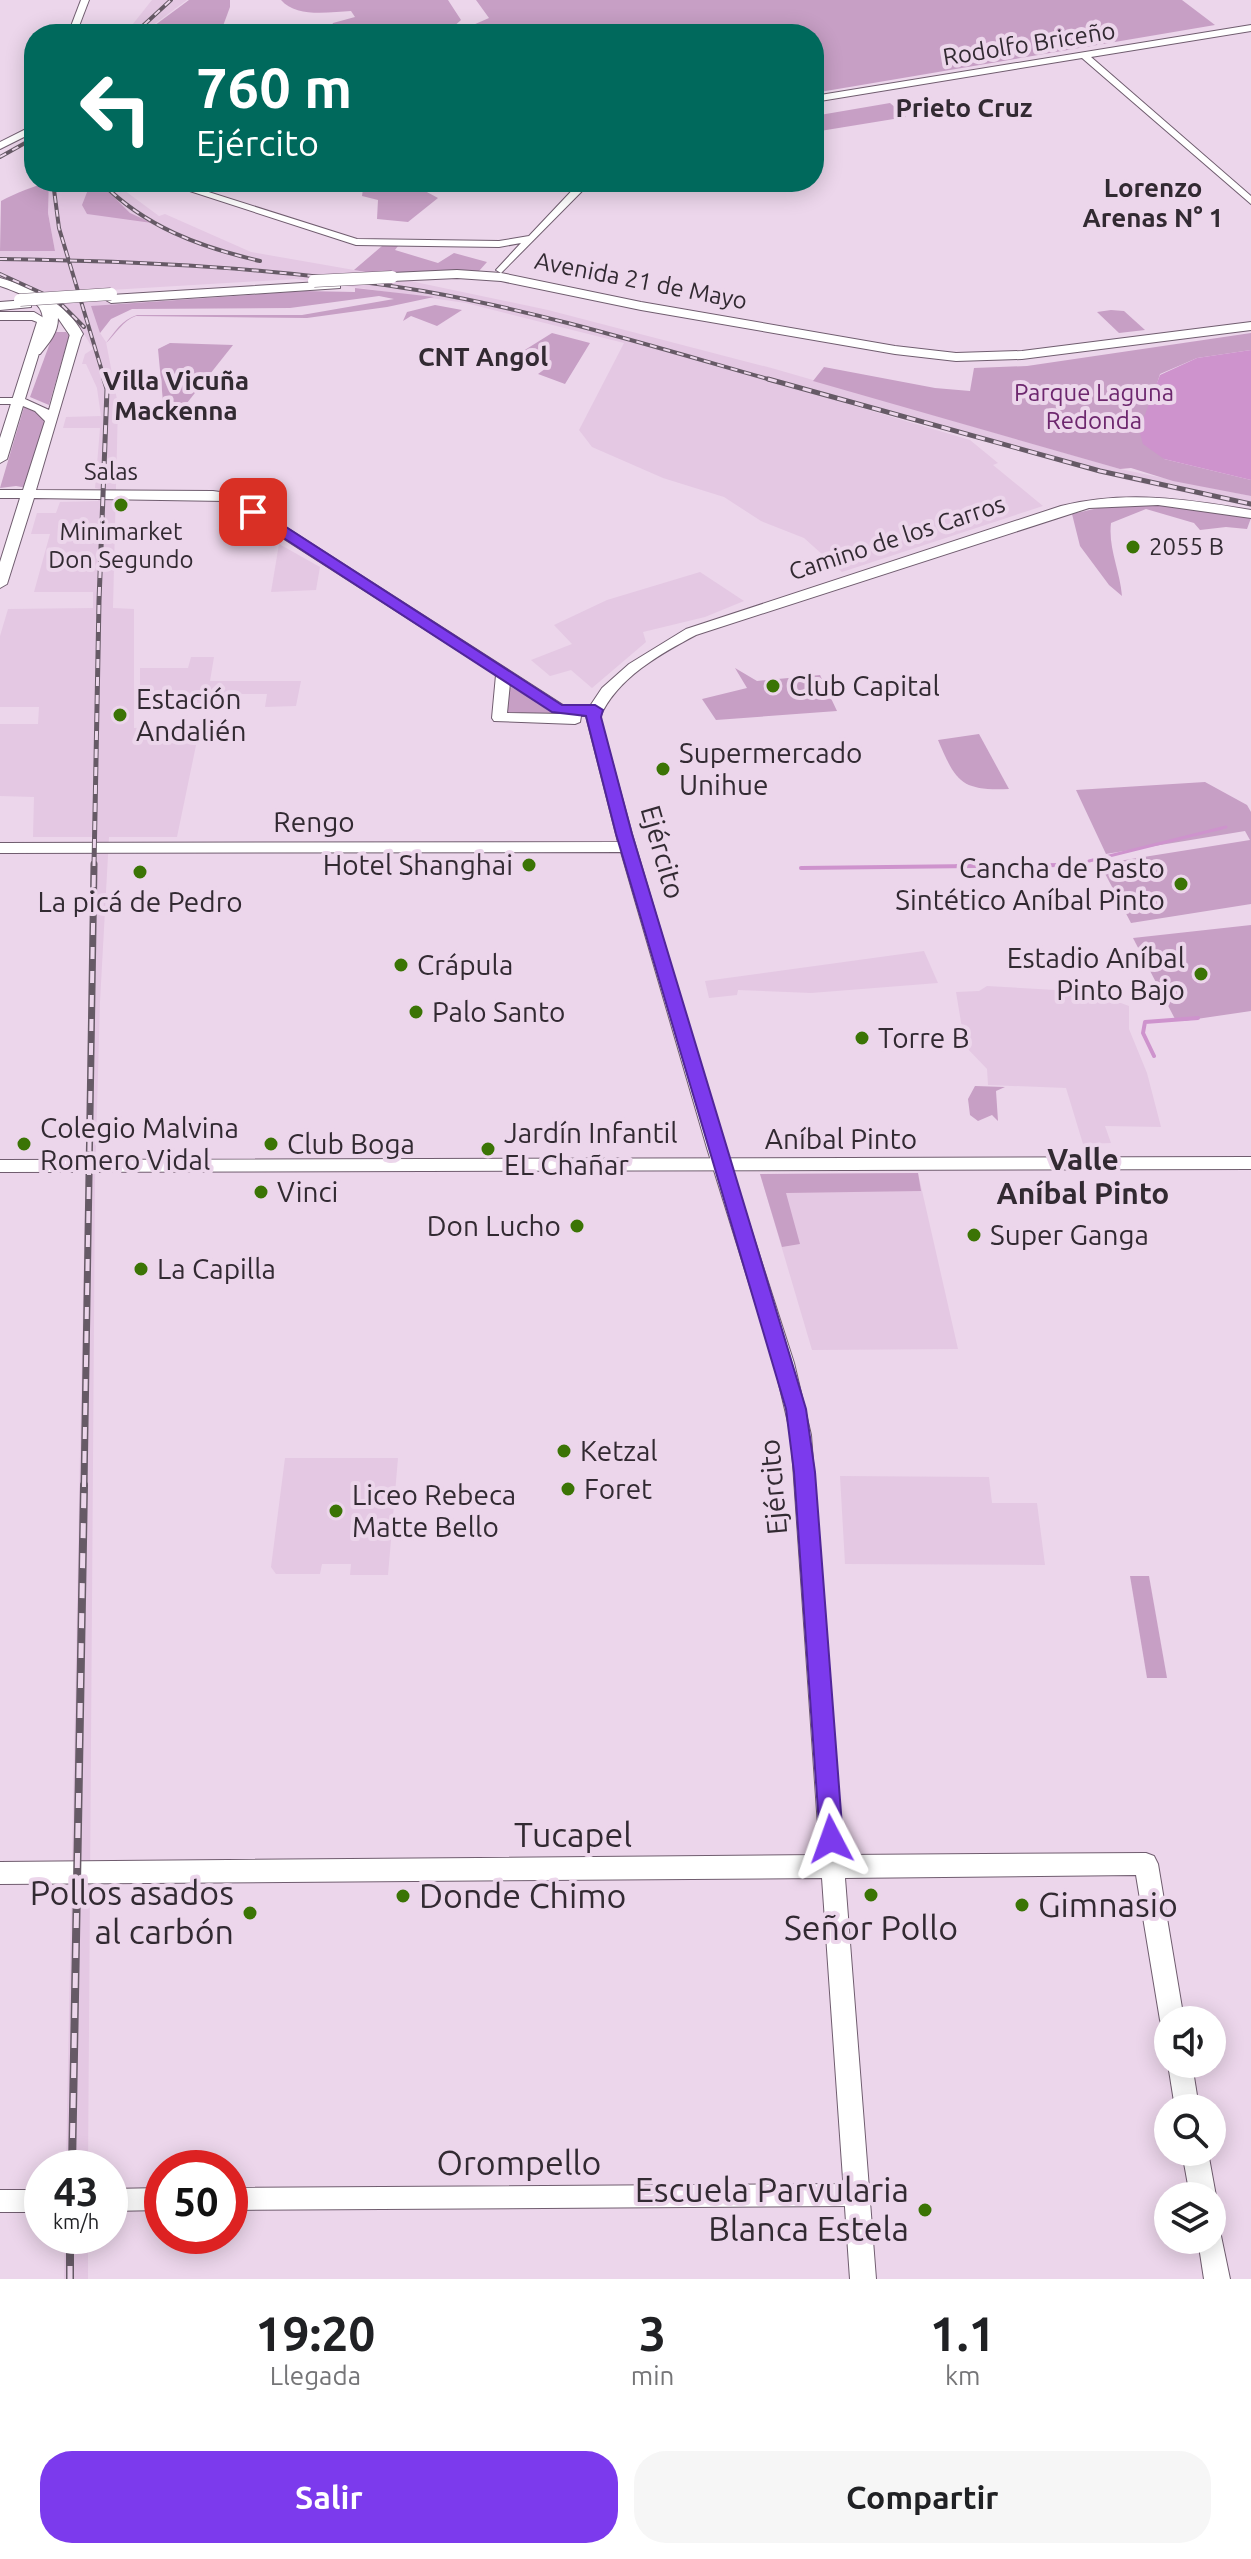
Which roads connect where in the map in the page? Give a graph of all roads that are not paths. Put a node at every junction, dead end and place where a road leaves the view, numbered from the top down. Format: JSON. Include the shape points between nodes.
{"nodes":[{"id":1,"x":85,"y":0,"type":"edge"},
{"id":2,"x":76,"y":24,"type":"edge"},
{"id":3,"x":1251,"y":28,"type":"edge"},
{"id":4,"x":1084,"y":55,"type":"junction"},
{"id":5,"x":824,"y":97,"type":"edge"},
{"id":6,"x":24,"y":133,"type":"edge"},
{"id":7,"x":0,"y":146,"type":"edge"},
{"id":8,"x":198,"y":192,"type":"edge"},
{"id":9,"x":576,"y":192,"type":"edge"},
{"id":10,"x":1251,"y":201,"type":"edge"},
{"id":11,"x":532,"y":238,"type":"junction"},
{"id":12,"x":499,"y":244,"type":"junction"},
{"id":13,"x":517,"y":254,"type":"junction"},
{"id":14,"x":504,"y":274,"type":"junction"},
{"id":15,"x":0,"y":282,"type":"edge"},
{"id":16,"x":111,"y":296,"type":"junction"},
{"id":17,"x":0,"y":304,"type":"edge"},
{"id":18,"x":43,"y":311,"type":"junction"},
{"id":19,"x":0,"y":316,"type":"edge"},
{"id":20,"x":1251,"y":326,"type":"edge"},
{"id":21,"x":823,"y":330,"type":"junction"},
{"id":22,"x":1251,"y":332,"type":"edge"},
{"id":23,"x":76,"y":334,"type":"joint"},
{"id":24,"x":802,"y":339,"type":"junction"},
{"id":25,"x":35,"y":351,"type":"joint"},
{"id":26,"x":0,"y":401,"type":"edge"},
{"id":27,"x":19,"y":401,"type":"junction"},
{"id":28,"x":52,"y":420,"type":"junction"},
{"id":29,"x":0,"y":459,"type":"edge"},
{"id":30,"x":0,"y":494,"type":"edge"},
{"id":31,"x":27,"y":494,"type":"junction"},
{"id":32,"x":1251,"y":514,"type":"edge"},
{"id":33,"x":0,"y":584,"type":"edge"},
{"id":34,"x":503,"y":674,"type":"junction"},
{"id":35,"x":594,"y":713,"type":"junction"},
{"id":36,"x":628,"y":847,"type":"junction"},
{"id":37,"x":0,"y":848,"type":"edge"},
{"id":38,"x":1251,"y":1163,"type":"edge"},
{"id":39,"x":722,"y":1165,"type":"junction"},
{"id":40,"x":0,"y":1166,"type":"edge"},
{"id":41,"x":833,"y":1866,"type":"junction"},
{"id":42,"x":0,"y":1873,"type":"edge"},
{"id":43,"x":1170,"y":2006,"type":"edge"},
{"id":44,"x":857,"y":2195,"type":"junction"},
{"id":45,"x":248,"y":2199,"type":"edge"},
{"id":46,"x":0,"y":2201,"type":"edge"},
{"id":47,"x":24,"y":2201,"type":"edge"},
{"id":48,"x":1213,"y":2254,"type":"edge"},
{"id":49,"x":863,"y":2279,"type":"edge"},
{"id":50,"x":1217,"y":2279,"type":"edge"}],
"edges":[{"from":1,"to":2,"type":"street"},
{"from":3,"to":4,"type":"street","name":"Rodolfo Briceño"},
{"from":4,"to":5,"type":"street","name":"Rodolfo Briceño"},
{"from":4,"to":10,"type":"street"},
{"from":6,"to":7,"type":"street"},
{"from":8,"to":12,"type":"street","via":[[356,242]]},
{"from":9,"to":11,"type":"street"},
{"from":11,"to":12,"type":"street"},
{"from":11,"to":13,"type":"street"},
{"from":12,"to":13,"type":"street"},
{"from":13,"to":14,"type":"street"},
{"from":14,"to":16,"type":"main road","name":"Avenida 21 de Mayo","bridge":true},
{"from":14,"to":21,"type":"main road","name":"Avenida 21 de Mayo","via":[[641,306]]},
{"from":15,"to":18,"type":"main road","via":[[25,291]]},
{"from":16,"to":17,"type":"main road","name":"Avenida 21 de Mayo","bridge":true},
{"from":16,"to":24,"type":"main road","name":"Avenida 21 de Mayo","bridge":true,"via":[[409,281],[491,282]]},
{"from":18,"to":19,"type":"main road"},
{"from":18,"to":23,"type":"main road","via":[[68,321]]},
{"from":18,"to":25,"type":"main road","via":[[52,314],[52,326]]},
{"from":20,"to":21,"type":"main road","name":"Avenida 21 de Mayo","via":[[994,357],[933,355],[850,341]]},
{"from":21,"to":24,"type":"main road"},
{"from":22,"to":24,"type":"main road","name":"Avenida 21 de Mayo","via":[[998,362],[925,359]]},
{"from":23,"to":28,"type":"main road"},
{"from":25,"to":27,"type":"main road"},
{"from":26,"to":27,"type":"street"},
{"from":27,"to":28,"type":"main road","via":[[40,408]]},
{"from":27,"to":29,"type":"main road"},
{"from":28,"to":31,"type":"main road"},
{"from":30,"to":31,"type":"main road","name":"Salas"},
{"from":31,"to":33,"type":"main road"},
{"from":31,"to":34,"type":"main road","name":"Salas","via":[[234,500]]},
{"from":32,"to":35,"type":"main road","name":"Camino de los Carros","via":[[1136,498],[1066,509],[691,632],[631,671]]},
{"from":34,"to":35,"type":"main road","via":[[558,708]]},
{"from":34,"to":35,"type":"main road","via":[[499,718],[574,720]]},
{"from":35,"to":36,"type":"main road","name":"Ejército"},
{"from":36,"to":37,"type":"main road","name":"Rengo"},
{"from":36,"to":39,"type":"main road","name":"Ejército"},
{"from":38,"to":39,"type":"street","name":"Aníbal Pinto"},
{"from":39,"to":40,"type":"street","name":"Aníbal Pinto"},
{"from":39,"to":41,"type":"main road","name":"Ejército","via":[[801,1435]]},
{"from":41,"to":42,"type":"main road","name":"Tucapel"},
{"from":41,"to":43,"type":"main road","name":"Tucapel","via":[[1146,1864]]},
{"from":41,"to":44,"type":"main road","name":"Ejército"},
{"from":44,"to":45,"type":"street","name":"Orompello"},
{"from":44,"to":49,"type":"main road","name":"Ejército"},
{"from":46,"to":47,"type":"street"},
{"from":48,"to":50,"type":"main road"}]}
